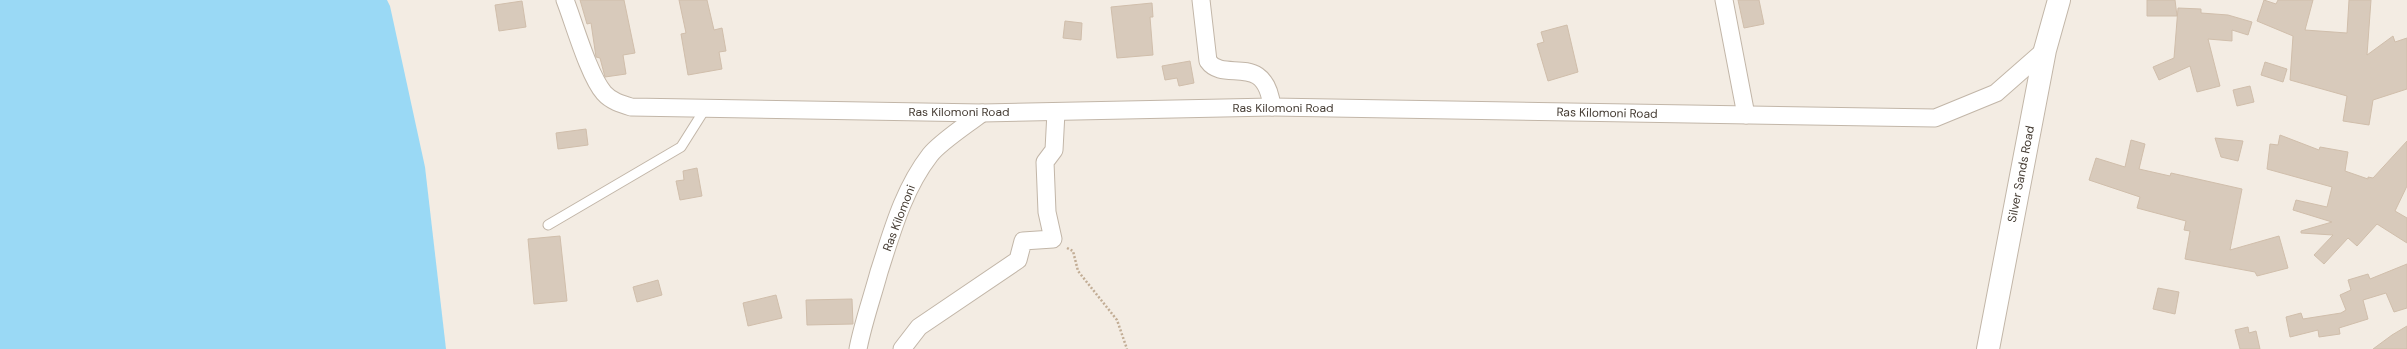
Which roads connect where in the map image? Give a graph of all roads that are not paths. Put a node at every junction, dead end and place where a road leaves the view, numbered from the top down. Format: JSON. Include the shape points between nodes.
{"nodes":[{"id":1,"x":565,"y":0,"type":"edge"},
{"id":2,"x":1201,"y":0,"type":"edge"},
{"id":3,"x":1724,"y":0,"type":"edge"},
{"id":4,"x":2059,"y":0,"type":"edge"},
{"id":5,"x":2046,"y":50,"type":"junction"},
{"id":6,"x":1272,"y":107,"type":"junction"},
{"id":7,"x":705,"y":109,"type":"junction"},
{"id":8,"x":1056,"y":112,"type":"junction"},
{"id":9,"x":982,"y":113,"type":"junction"},
{"id":10,"x":1746,"y":115,"type":"junction"},
{"id":11,"x":548,"y":225,"type":"dead end"},
{"id":12,"x":858,"y":349,"type":"edge"},
{"id":13,"x":902,"y":349,"type":"edge"},
{"id":14,"x":1988,"y":349,"type":"edge"}],
"edges":[{"from":1,"to":7,"type":"street","name":"Ras Kilomoni Road","via":[[596,82],[605,94],[631,107]]},
{"from":2,"to":6,"type":"street","via":[[1208,61],[1215,68],[1244,71],[1261,78],[1270,94]]},
{"from":3,"to":10,"type":"street"},
{"from":4,"to":5,"type":"street","name":"Silver Sands Road"},
{"from":5,"to":10,"type":"street","name":"Ras Kilomoni Road","via":[[1996,93],[1935,118]]},
{"from":5,"to":14,"type":"street","name":"Silver Sands Road"},
{"from":6,"to":8,"type":"street","name":"Ras Kilomoni Road"},
{"from":6,"to":10,"type":"street","name":"Ras Kilomoni Road"},
{"from":7,"to":9,"type":"street","name":"Ras Kilomoni Road"},
{"from":7,"to":11,"type":"lane","via":[[681,147]]},
{"from":8,"to":9,"type":"street","name":"Ras Kilomoni Road"},
{"from":8,"to":13,"type":"street","via":[[1054,150],[1045,162],[1047,212],[1053,239],[1023,241],[1018,260],[919,327]]},
{"from":9,"to":12,"type":"street","name":"Ras Kilomoni","via":[[931,154],[914,179],[903,201],[889,242]]}]}
